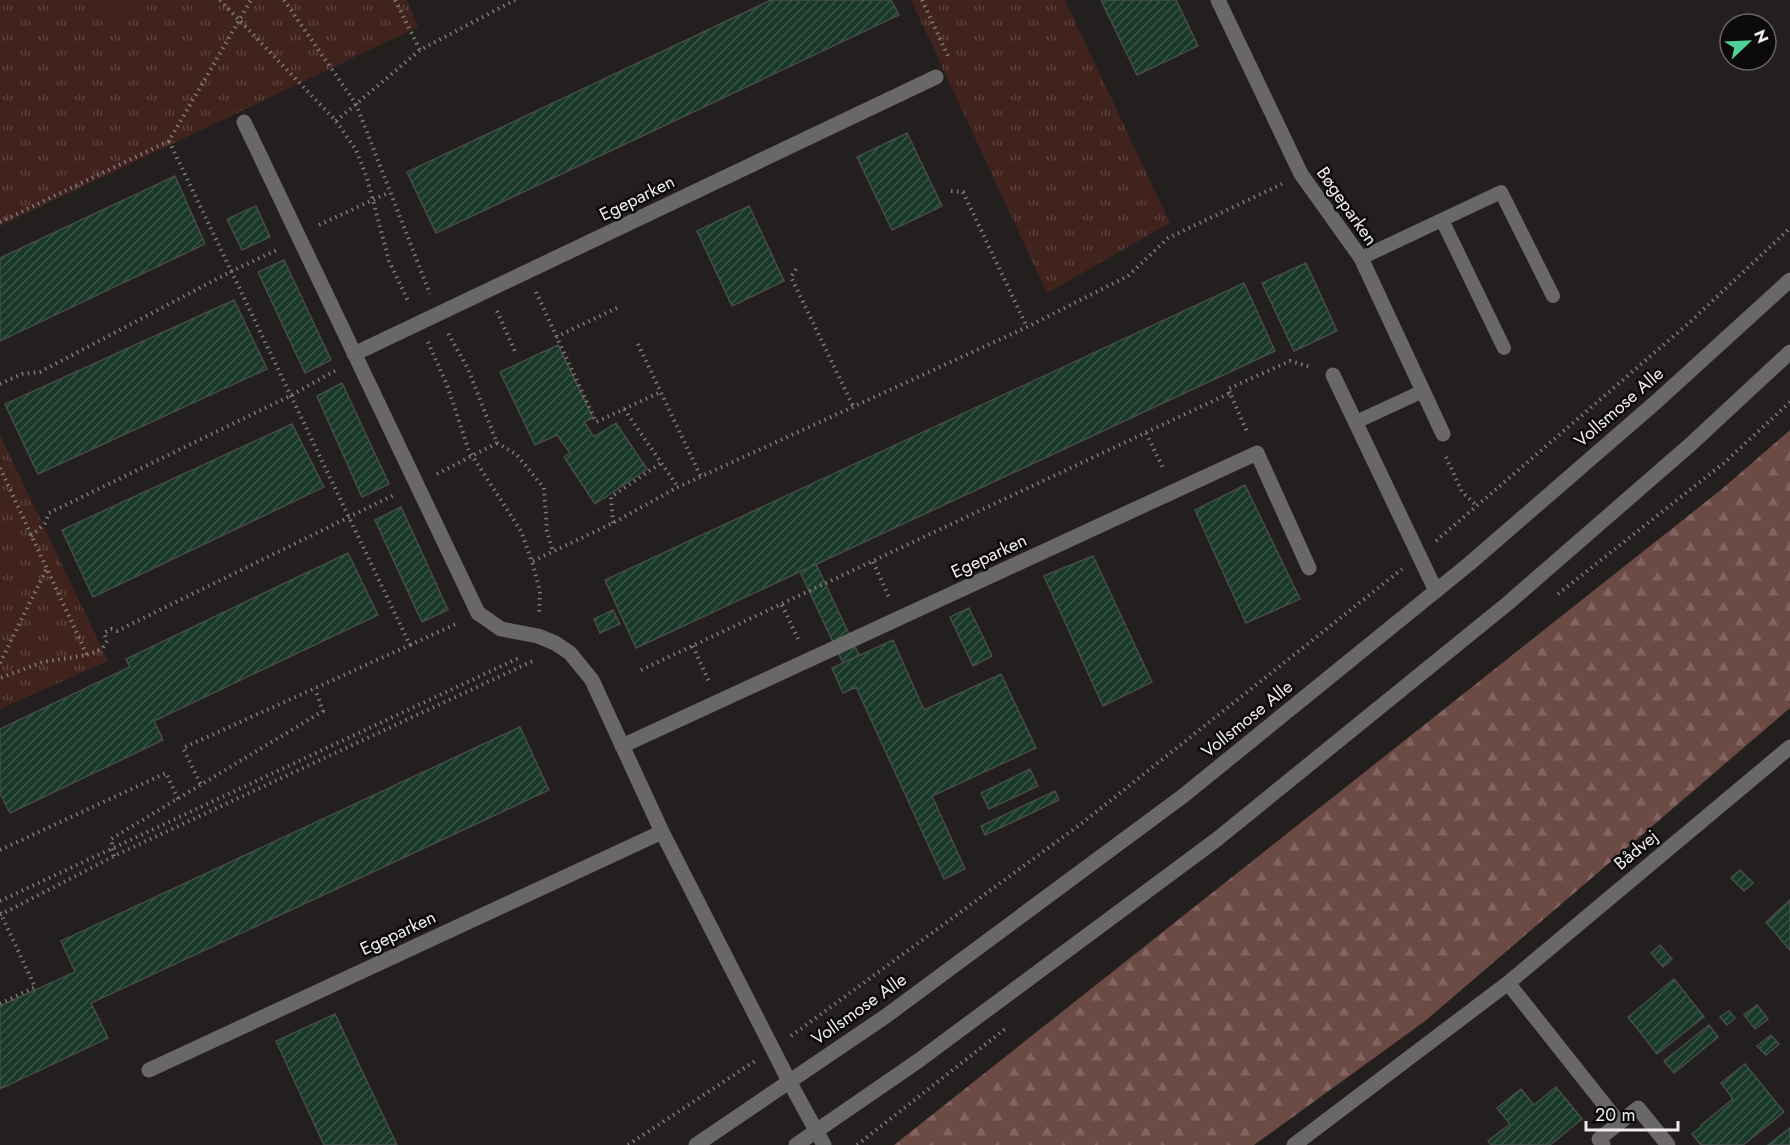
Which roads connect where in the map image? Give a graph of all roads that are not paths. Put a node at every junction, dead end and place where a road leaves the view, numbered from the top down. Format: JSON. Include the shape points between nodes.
{"nodes":[{"id":1,"x":1218,"y":0,"type":"edge"},
{"id":2,"x":936,"y":77,"type":"road end"},
{"id":3,"x":244,"y":122,"type":"dead end"},
{"id":4,"x":1442,"y":220,"type":"junction"},
{"id":5,"x":1361,"y":258,"type":"junction"},
{"id":6,"x":1790,"y":280,"type":"edge"},
{"id":7,"x":1553,"y":296,"type":"dead end"},
{"id":8,"x":1504,"y":348,"type":"dead end"},
{"id":9,"x":1790,"y":352,"type":"edge"},
{"id":10,"x":354,"y":354,"type":"junction"},
{"id":11,"x":1333,"y":375,"type":"dead end"},
{"id":12,"x":1423,"y":391,"type":"junction"},
{"id":13,"x":1356,"y":422,"type":"junction"},
{"id":14,"x":1443,"y":434,"type":"road end"},
{"id":15,"x":1309,"y":568,"type":"dead end"},
{"id":16,"x":1436,"y":591,"type":"junction"},
{"id":17,"x":622,"y":746,"type":"junction"},
{"id":18,"x":1790,"y":747,"type":"edge"},
{"id":19,"x":662,"y":832,"type":"junction"},
{"id":20,"x":1508,"y":983,"type":"junction"},
{"id":21,"x":149,"y":1070,"type":"dead end"},
{"id":22,"x":789,"y":1081,"type":"junction"},
{"id":23,"x":1619,"y":1123,"type":"junction"},
{"id":24,"x":816,"y":1131,"type":"junction"},
{"id":25,"x":696,"y":1145,"type":"edge"},
{"id":26,"x":796,"y":1145,"type":"edge"},
{"id":27,"x":824,"y":1145,"type":"edge"},
{"id":28,"x":1294,"y":1145,"type":"edge"},
{"id":29,"x":1603,"y":1145,"type":"edge"},
{"id":30,"x":1668,"y":1145,"type":"edge"}],
"edges":[{"from":1,"to":5,"type":"street","name":"Bøgeparken","via":[[1301,174]]},
{"from":2,"to":10,"type":"street","name":"Egeparken"},
{"from":3,"to":10,"type":"street"},
{"from":4,"to":5,"type":"lane"},
{"from":4,"to":7,"type":"lane","via":[[1501,192]]},
{"from":4,"to":8,"type":"lane"},
{"from":5,"to":12,"type":"street","name":"Bøgeparken"},
{"from":6,"to":16,"type":"street","name":"Vollsmose Alle","via":[[1656,402]]},
{"from":9,"to":24,"type":"street","via":[[1506,604],[1215,840],[918,1061]]},
{"from":10,"to":17,"type":"street","via":[[478,614],[501,629],[538,636],[570,653],[592,680]]},
{"from":11,"to":13,"type":"street"},
{"from":12,"to":13,"type":"lane"},
{"from":12,"to":14,"type":"street","name":"Bøgeparken"},
{"from":13,"to":16,"type":"street"},
{"from":15,"to":17,"type":"street","name":"Egeparken","via":[[1257,453]]},
{"from":16,"to":22,"type":"street","name":"Vollsmose Alle","via":[[1183,796],[886,1016]]},
{"from":17,"to":19,"type":"street"},
{"from":18,"to":20,"type":"street","name":"Bådvej"},
{"from":19,"to":21,"type":"street","name":"Egeparken"},
{"from":19,"to":22,"type":"street"},
{"from":20,"to":23,"type":"street"},
{"from":20,"to":28,"type":"street","name":"Bådvej"},
{"from":22,"to":24,"type":"street"},
{"from":22,"to":25,"type":"street","name":"Vollsmose Alle"},
{"from":23,"to":29,"type":"street","via":[[1599,1139]]},
{"from":23,"to":30,"type":"street","via":[[1638,1108]]},
{"from":24,"to":26,"type":"street"},
{"from":24,"to":27,"type":"street"}]}
